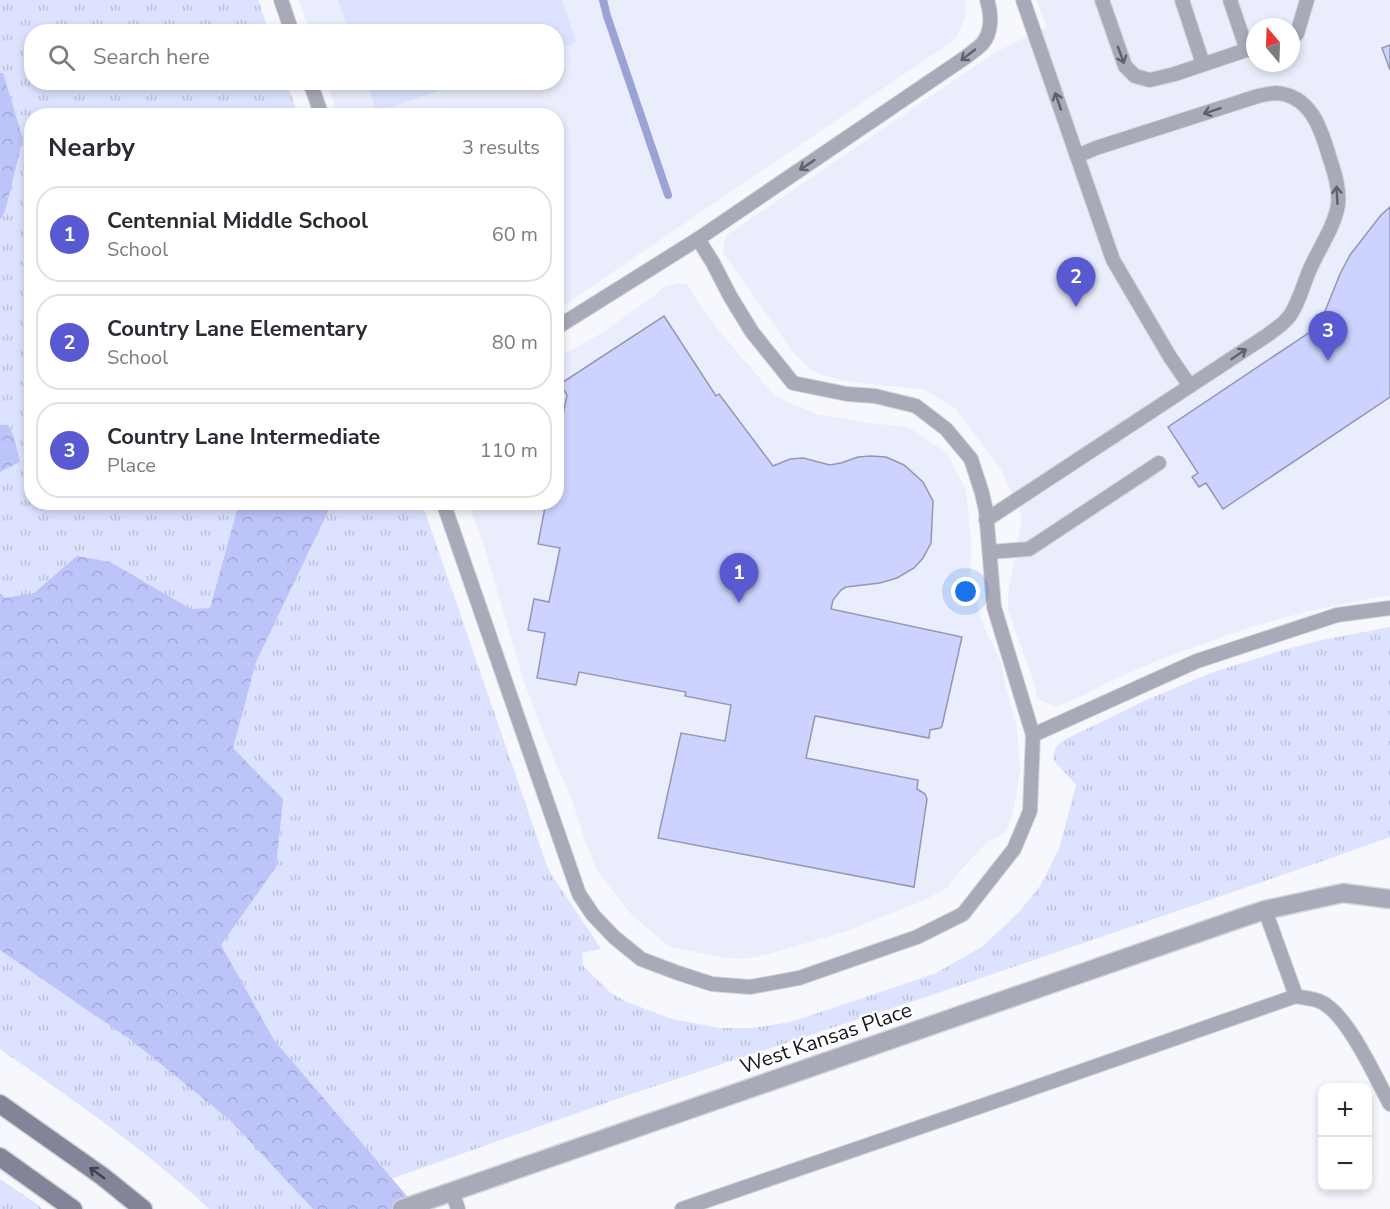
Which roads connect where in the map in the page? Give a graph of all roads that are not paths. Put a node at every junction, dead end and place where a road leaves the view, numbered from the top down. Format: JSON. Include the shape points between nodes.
{"nodes":[{"id":1,"x":281,"y":0,"type":"edge"},
{"id":2,"x":987,"y":0,"type":"edge"},
{"id":3,"x":1023,"y":0,"type":"edge"},
{"id":4,"x":1102,"y":0,"type":"edge"},
{"id":5,"x":1182,"y":0,"type":"edge"},
{"id":6,"x":1230,"y":0,"type":"edge"},
{"id":7,"x":1307,"y":0,"type":"edge"},
{"id":8,"x":289,"y":24,"type":"edge"},
{"id":9,"x":1300,"y":24,"type":"edge"},
{"id":10,"x":1246,"y":37,"type":"edge"},
{"id":11,"x":1246,"y":51,"type":"edge"},
{"id":12,"x":1203,"y":64,"type":"junction"},
{"id":13,"x":313,"y":90,"type":"edge"},
{"id":14,"x":319,"y":108,"type":"edge"},
{"id":15,"x":1077,"y":156,"type":"junction"},
{"id":16,"x":698,"y":240,"type":"junction"},
{"id":17,"x":564,"y":323,"type":"edge"},
{"id":18,"x":1190,"y":386,"type":"junction"},
{"id":19,"x":1159,"y":463,"type":"dead end"},
{"id":20,"x":446,"y":510,"type":"edge"},
{"id":21,"x":986,"y":520,"type":"junction"},
{"id":22,"x":990,"y":552,"type":"junction"},
{"id":23,"x":1390,"y":608,"type":"edge"},
{"id":24,"x":1033,"y":735,"type":"junction"},
{"id":25,"x":1390,"y":900,"type":"edge"},
{"id":26,"x":1265,"y":910,"type":"junction"},
{"id":27,"x":1296,"y":996,"type":"junction"},
{"id":28,"x":0,"y":1104,"type":"edge"},
{"id":29,"x":1390,"y":1104,"type":"edge"},
{"id":30,"x":0,"y":1157,"type":"edge"},
{"id":31,"x":452,"y":1191,"type":"junction"},
{"id":32,"x":73,"y":1209,"type":"edge"},
{"id":33,"x":143,"y":1209,"type":"edge"},
{"id":34,"x":402,"y":1209,"type":"edge"},
{"id":35,"x":458,"y":1209,"type":"edge"},
{"id":36,"x":682,"y":1209,"type":"edge"}],
"edges":[{"from":1,"to":8,"type":"lane"},
{"from":2,"to":16,"type":"lane","one_way":true,"via":[[990,24],[983,43]]},
{"from":15,"to":3,"type":"lane","one_way":true},
{"from":4,"to":12,"type":"lane","one_way":true,"via":[[1125,66],[1135,76],[1150,80]]},
{"from":5,"to":12,"type":"lane"},
{"from":6,"to":10,"type":"lane"},
{"from":7,"to":9,"type":"lane"},
{"from":11,"to":12,"type":"lane"},
{"from":13,"to":14,"type":"lane"},
{"from":15,"to":18,"type":"lane","via":[[1113,260]]},
{"from":18,"to":15,"type":"lane","one_way":true,"via":[[1288,319],[1338,206],[1338,190],[1322,132],[1306,106],[1275,93]]},
{"from":16,"to":17,"type":"lane"},
{"from":16,"to":21,"type":"lane","via":[[752,332],[793,382],[916,405],[946,429],[971,459]]},
{"from":18,"to":21,"type":"lane"},
{"from":19,"to":22,"type":"lane","via":[[1029,549]]},
{"from":20,"to":24,"type":"lane","via":[[579,894],[592,915],[614,937],[641,958],[659,966],[712,984],[750,987],[799,978],[917,938],[963,914],[1014,849],[1030,811]]},
{"from":21,"to":22,"type":"lane"},
{"from":22,"to":24,"type":"lane","via":[[994,608]]},
{"from":23,"to":24,"type":"lane","via":[[1337,615],[1197,661]]},
{"from":25,"to":26,"type":"street","name":"West Kansas Place","via":[[1343,893]]},
{"from":26,"to":27,"type":"lane"},
{"from":26,"to":31,"type":"street","name":"West Kansas Place"},
{"from":27,"to":29,"type":"lane","via":[[1320,1001],[1337,1013]]},
{"from":27,"to":36,"type":"lane"},
{"from":33,"to":28,"type":"main road","one_way":true},
{"from":30,"to":32,"type":"main road"},
{"from":31,"to":34,"type":"street","name":"West Kansas Place"},
{"from":31,"to":35,"type":"lane"}]}
